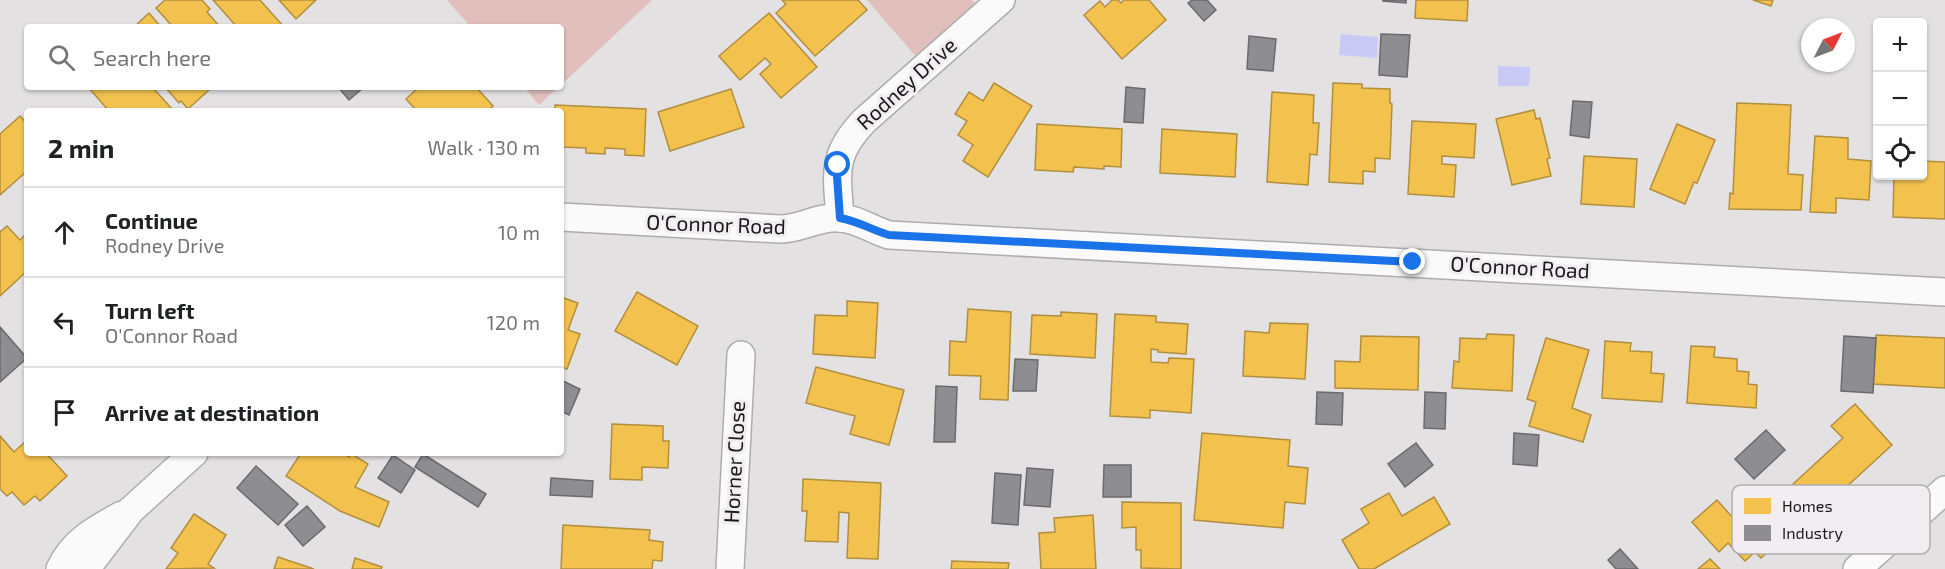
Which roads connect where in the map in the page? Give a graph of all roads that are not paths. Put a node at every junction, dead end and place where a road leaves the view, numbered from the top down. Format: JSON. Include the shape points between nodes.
{"nodes":[{"id":1,"x":1001,"y":0,"type":"edge"},
{"id":2,"x":564,"y":217,"type":"edge"},
{"id":3,"x":840,"y":218,"type":"junction"},
{"id":4,"x":1945,"y":292,"type":"edge"},
{"id":5,"x":741,"y":355,"type":"dead end"},
{"id":6,"x":191,"y":456,"type":"edge"},
{"id":7,"x":1945,"y":490,"type":"edge"},
{"id":8,"x":1930,"y":503,"type":"edge"},
{"id":9,"x":131,"y":510,"type":"junction"},
{"id":10,"x":1874,"y":554,"type":"edge"},
{"id":11,"x":60,"y":569,"type":"edge"},
{"id":12,"x":86,"y":569,"type":"edge"},
{"id":13,"x":730,"y":569,"type":"edge"},
{"id":14,"x":1857,"y":569,"type":"edge"}],
"edges":[{"from":1,"to":3,"type":"street","name":"Rodney Drive","via":[[847,140],[837,176]]},
{"from":2,"to":3,"type":"street","name":"O'Connor Road","via":[[780,230]]},
{"from":3,"to":4,"type":"street","name":"O'Connor Road","via":[[889,235]]},
{"from":5,"to":13,"type":"street","name":"Horner Close"},
{"from":6,"to":9,"type":"street"},
{"from":7,"to":8,"type":"street"},
{"from":9,"to":11,"type":"street","via":[[87,535]]},
{"from":9,"to":12,"type":"street"},
{"from":10,"to":14,"type":"street"}]}
